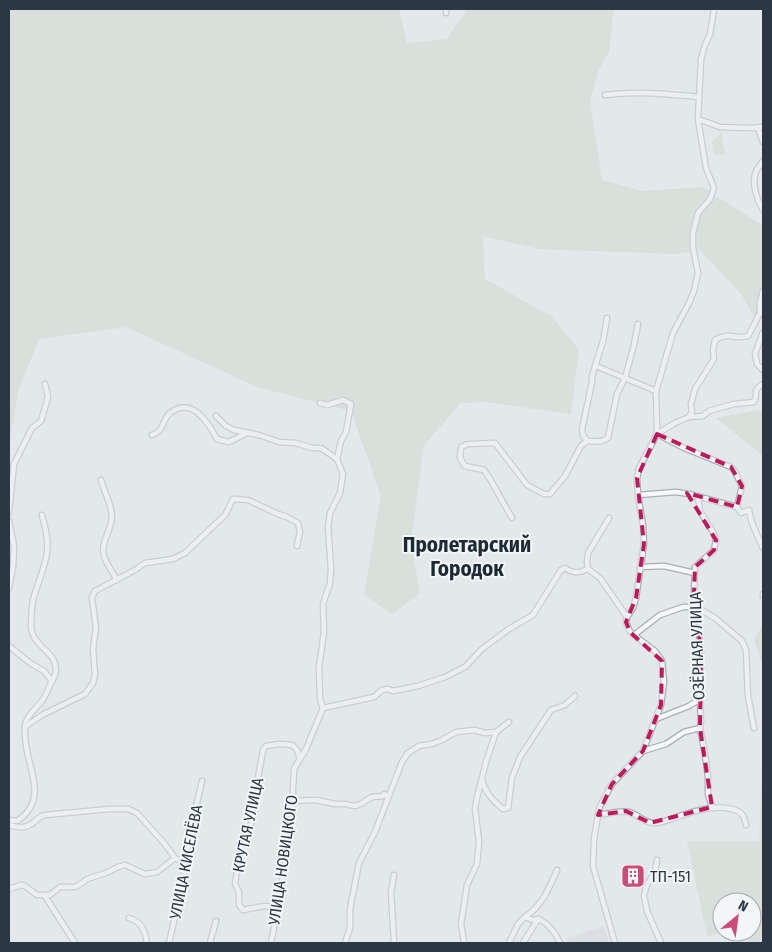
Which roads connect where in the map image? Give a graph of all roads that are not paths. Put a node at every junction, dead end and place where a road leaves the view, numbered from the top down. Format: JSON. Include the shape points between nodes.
{"nodes":[{"id":1,"x":714,"y":9,"type":"edge"},
{"id":2,"x":605,"y":95,"type":"dead end"},
{"id":3,"x":699,"y":97,"type":"junction"},
{"id":4,"x":698,"y":119,"type":"junction"},
{"id":5,"x":761,"y":128,"type":"edge"},
{"id":6,"x":763,"y":142,"type":"edge"},
{"id":7,"x":763,"y":161,"type":"edge"},
{"id":8,"x":763,"y":210,"type":"edge"},
{"id":9,"x":763,"y":291,"type":"edge"},
{"id":10,"x":607,"y":318,"type":"dead end"},
{"id":11,"x":638,"y":324,"type":"dead end"},
{"id":12,"x":763,"y":332,"type":"edge"},
{"id":13,"x":596,"y":366,"type":"junction"},
{"id":14,"x":763,"y":370,"type":"edge"},
{"id":15,"x":625,"y":378,"type":"junction"},
{"id":16,"x":45,"y":384,"type":"dead end"},
{"id":17,"x":763,"y":384,"type":"edge"},
{"id":18,"x":656,"y":391,"type":"junction"},
{"id":19,"x":320,"y":404,"type":"dead end"},
{"id":20,"x":216,"y":416,"type":"dead end"},
{"id":21,"x":689,"y":417,"type":"junction"},
{"id":22,"x":247,"y":433,"type":"junction"},
{"id":23,"x":656,"y":434,"type":"junction"},
{"id":24,"x":152,"y":435,"type":"dead end"},
{"id":25,"x":587,"y":441,"type":"junction"},
{"id":26,"x":336,"y":459,"type":"junction"},
{"id":27,"x":101,"y":480,"type":"dead end"},
{"id":28,"x":638,"y":494,"type":"junction"},
{"id":29,"x":698,"y":497,"type":"junction"},
{"id":30,"x":737,"y":506,"type":"junction"},
{"id":31,"x":9,"y":512,"type":"edge"},
{"id":32,"x":42,"y":515,"type":"dead end"},
{"id":33,"x":512,"y":518,"type":"dead end"},
{"id":34,"x":609,"y":518,"type":"dead end"},
{"id":35,"x":9,"y":521,"type":"edge"},
{"id":36,"x":297,"y":546,"type":"dead end"},
{"id":37,"x":763,"y":548,"type":"edge"},
{"id":38,"x":640,"y":567,"type":"junction"},
{"id":39,"x":588,"y":568,"type":"junction"},
{"id":40,"x":695,"y":573,"type":"junction"},
{"id":41,"x":117,"y":580,"type":"junction"},
{"id":42,"x":9,"y":588,"type":"edge"},
{"id":43,"x":696,"y":607,"type":"junction"},
{"id":44,"x":627,"y":617,"type":"junction"},
{"id":45,"x":634,"y":635,"type":"junction"},
{"id":46,"x":9,"y":646,"type":"edge"},
{"id":47,"x":52,"y":681,"type":"junction"},
{"id":48,"x":575,"y":696,"type":"dead end"},
{"id":49,"x":700,"y":699,"type":"junction"},
{"id":50,"x":323,"y":708,"type":"junction"},
{"id":51,"x":656,"y":719,"type":"junction"},
{"id":52,"x":509,"y":722,"type":"dead end"},
{"id":53,"x":25,"y":727,"type":"junction"},
{"id":54,"x":700,"y":728,"type":"junction"},
{"id":55,"x":754,"y":728,"type":"dead end"},
{"id":56,"x":496,"y":732,"type":"junction"},
{"id":57,"x":643,"y":751,"type":"junction"},
{"id":58,"x":300,"y":759,"type":"junction"},
{"id":59,"x":481,"y":780,"type":"junction"},
{"id":60,"x":202,"y":781,"type":"dead end"},
{"id":61,"x":388,"y":797,"type":"junction"},
{"id":62,"x":293,"y":801,"type":"junction"},
{"id":63,"x":712,"y":807,"type":"junction"},
{"id":64,"x":598,"y":815,"type":"junction"},
{"id":65,"x":9,"y":820,"type":"edge"},
{"id":66,"x":9,"y":824,"type":"edge"},
{"id":67,"x":746,"y":824,"type":"dead end"},
{"id":68,"x":175,"y":858,"type":"junction"},
{"id":69,"x":657,"y":860,"type":"dead end"},
{"id":70,"x":185,"y":863,"type":"junction"},
{"id":71,"x":558,"y":870,"type":"dead end"},
{"id":72,"x":394,"y":875,"type":"dead end"},
{"id":73,"x":9,"y":890,"type":"edge"},
{"id":74,"x":45,"y":896,"type":"junction"},
{"id":75,"x":278,"y":912,"type":"junction"},
{"id":76,"x":525,"y":917,"type":"junction"},
{"id":77,"x":129,"y":918,"type":"dead end"},
{"id":78,"x":538,"y":918,"type":"junction"},
{"id":79,"x":216,"y":921,"type":"dead end"},
{"id":80,"x":75,"y":943,"type":"edge"},
{"id":81,"x":147,"y":943,"type":"edge"},
{"id":82,"x":169,"y":943,"type":"edge"},
{"id":83,"x":210,"y":943,"type":"edge"},
{"id":84,"x":271,"y":943,"type":"edge"},
{"id":85,"x":345,"y":943,"type":"edge"},
{"id":86,"x":394,"y":943,"type":"edge"},
{"id":87,"x":464,"y":943,"type":"edge"},
{"id":88,"x":509,"y":943,"type":"edge"},
{"id":89,"x":523,"y":943,"type":"edge"},
{"id":90,"x":560,"y":943,"type":"edge"},
{"id":91,"x":615,"y":943,"type":"edge"},
{"id":92,"x":661,"y":943,"type":"edge"}],
"edges":[{"from":1,"to":3,"type":"street","via":[[701,59]]},
{"from":2,"to":3,"type":"street","via":[[652,92]]},
{"from":3,"to":4,"type":"street"},
{"from":4,"to":5,"type":"street","via":[[720,126]]},
{"from":4,"to":18,"type":"street","via":[[706,168],[714,188],[710,199],[698,212],[693,233],[698,274],[694,291],[673,333]]},
{"from":5,"to":6,"type":"street"},
{"from":7,"to":8,"type":"street","via":[[756,172],[755,188],[757,201]]},
{"from":9,"to":21,"type":"street","via":[[760,314],[748,336],[732,335],[714,340],[714,359],[695,390]]},
{"from":10,"to":13,"type":"street"},
{"from":11,"to":15,"type":"street"},
{"from":12,"to":14,"type":"street","via":[[755,354],[757,364]]},
{"from":13,"to":15,"type":"street"},
{"from":13,"to":25,"type":"street","via":[[582,429]]},
{"from":15,"to":18,"type":"street"},
{"from":15,"to":25,"type":"street","via":[[617,394],[608,438],[598,442]]},
{"from":16,"to":31,"type":"street","via":[[48,397],[41,421],[32,428],[14,464]]},
{"from":17,"to":21,"type":"street","via":[[758,387],[754,402],[734,404],[703,416]]},
{"from":18,"to":23,"type":"street"},
{"from":19,"to":26,"type":"street","via":[[328,406],[344,400],[351,404],[346,432]]},
{"from":20,"to":22,"type":"street","via":[[226,426]]},
{"from":21,"to":23,"type":"street"},
{"from":22,"to":24,"type":"street","via":[[228,442],[217,440],[209,424],[198,413],[190,408],[180,408],[169,414],[159,431]]},
{"from":22,"to":26,"type":"street","via":[[278,442],[321,448]]},
{"from":23,"to":28,"type":"street","via":[[639,468]]},
{"from":23,"to":30,"type":"street","via":[[731,467],[742,486]]},
{"from":25,"to":33,"type":"street","via":[[550,494],[527,485],[495,443],[461,447],[460,458],[466,466],[484,470]]},
{"from":26,"to":50,"type":"street","via":[[344,474],[328,527],[331,568],[323,604],[324,632],[319,668]]},
{"from":27,"to":41,"type":"street","via":[[112,516],[103,546],[104,558]]},
{"from":28,"to":29,"type":"street","via":[[676,492]]},
{"from":28,"to":38,"type":"street","via":[[644,544]]},
{"from":29,"to":30,"type":"street"},
{"from":29,"to":40,"type":"street","name":"ОЗЁРНАЯ УЛИЦА","via":[[700,511],[716,540],[714,550],[695,567]]},
{"from":30,"to":37,"type":"street","via":[[741,513],[749,510]]},
{"from":32,"to":47,"type":"street","via":[[48,551],[33,601],[31,627],[34,638],[56,663],[57,674]]},
{"from":34,"to":39,"type":"street","via":[[588,553]]},
{"from":35,"to":42,"type":"street","via":[[14,546]]},
{"from":36,"to":41,"type":"street","via":[[298,523],[248,500],[233,499],[225,515],[185,553],[172,559],[145,563]]},
{"from":38,"to":40,"type":"street","via":[[664,566]]},
{"from":38,"to":44,"type":"street","via":[[636,598]]},
{"from":39,"to":44,"type":"street","via":[[600,578]]},
{"from":39,"to":50,"type":"street","via":[[580,573],[565,568],[561,570],[533,615],[482,649],[465,667],[418,686],[382,690],[374,697]]},
{"from":40,"to":43,"type":"street","name":"ОЗЁРНАЯ УЛИЦА"},
{"from":41,"to":53,"type":"street","via":[[95,591],[92,598],[96,628],[93,683],[85,694]]},
{"from":43,"to":45,"type":"street","via":[[683,607],[660,615]]},
{"from":43,"to":49,"type":"street","name":"ОЗЁРНАЯ УЛИЦА"},
{"from":43,"to":55,"type":"street","via":[[742,641],[746,650],[748,696]]},
{"from":44,"to":45,"type":"street","via":[[626,622]]},
{"from":45,"to":51,"type":"street","via":[[655,650],[662,661],[664,682]]},
{"from":46,"to":47,"type":"street","via":[[44,671]]},
{"from":47,"to":53,"type":"street"},
{"from":48,"to":59,"type":"street","via":[[565,705],[551,710],[520,757],[512,778],[508,808],[503,809],[494,802]]},
{"from":49,"to":51,"type":"street"},
{"from":49,"to":54,"type":"street","name":"ОЗЁРНАЯ УЛИЦА"},
{"from":50,"to":58,"type":"street","name":"УЛИЦА НОВИЦКОГО"},
{"from":51,"to":57,"type":"street"},
{"from":52,"to":56,"type":"street"},
{"from":53,"to":65,"type":"street","via":[[34,800],[25,816],[17,821]]},
{"from":54,"to":57,"type":"street"},
{"from":54,"to":63,"type":"street","name":"ОЗЁРНАЯ УЛИЦА"},
{"from":56,"to":59,"type":"street"},
{"from":56,"to":61,"type":"street","via":[[456,732],[432,744],[418,746],[402,762]]},
{"from":57,"to":64,"type":"street","via":[[612,784]]},
{"from":58,"to":62,"type":"street","name":"УЛИЦА НОВИЦКОГО","via":[[294,768]]},
{"from":58,"to":75,"type":"street","name":"КРУТАЯ УЛИЦА","via":[[292,745],[266,746],[263,750],[255,786],[255,808],[240,850],[235,884],[243,910],[264,906],[273,907]]},
{"from":59,"to":87,"type":"street","via":[[475,808],[479,842],[477,864],[467,885],[461,924]]},
{"from":60,"to":70,"type":"street","name":"УЛИЦА КИСЕЛЁВА"},
{"from":61,"to":62,"type":"street","via":[[384,794],[355,806],[316,800]]},
{"from":61,"to":85,"type":"street","via":[[359,862]]},
{"from":62,"to":75,"type":"street","name":"УЛИЦА НОВИЦКОГО"},
{"from":63,"to":64,"type":"street","via":[[664,822],[650,823],[626,811]]},
{"from":63,"to":67,"type":"street","via":[[736,810],[745,817]]},
{"from":64,"to":91,"type":"street","via":[[593,866]]},
{"from":66,"to":68,"type":"street","via":[[24,828],[45,815],[128,809],[137,813]]},
{"from":68,"to":70,"type":"street"},
{"from":68,"to":74,"type":"street","via":[[157,872],[145,874],[124,865],[75,887],[60,887]]},
{"from":69,"to":92,"type":"street","via":[[644,896]]},
{"from":70,"to":82,"type":"street","name":"УЛИЦА КИСЕЛЁВА"},
{"from":71,"to":76,"type":"street","via":[[545,896]]},
{"from":72,"to":86,"type":"street","via":[[391,892]]},
{"from":73,"to":74,"type":"street","via":[[21,885]]},
{"from":74,"to":80,"type":"street"},
{"from":75,"to":84,"type":"street","name":"УЛИЦА НОВИЦКОГО"},
{"from":76,"to":78,"type":"street"},
{"from":76,"to":88,"type":"street"},
{"from":77,"to":81,"type":"street","via":[[140,923]]},
{"from":78,"to":89,"type":"street"},
{"from":78,"to":90,"type":"street","via":[[548,925]]},
{"from":79,"to":83,"type":"street"}]}
